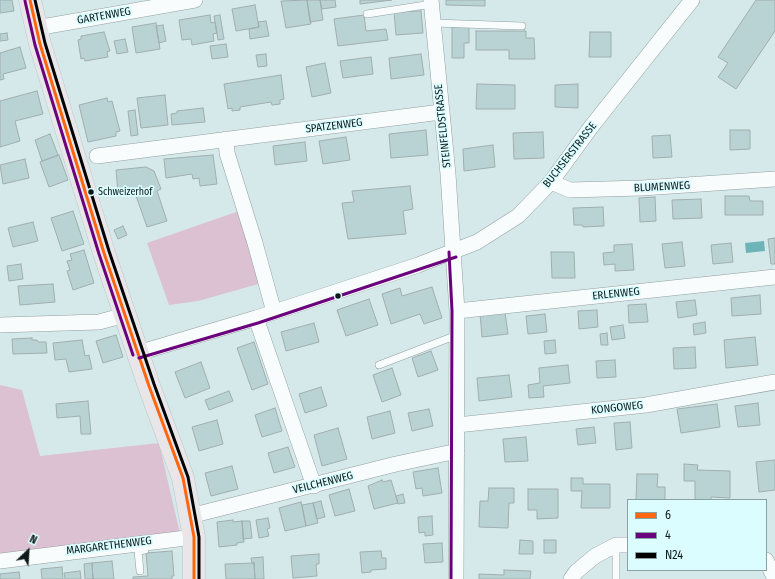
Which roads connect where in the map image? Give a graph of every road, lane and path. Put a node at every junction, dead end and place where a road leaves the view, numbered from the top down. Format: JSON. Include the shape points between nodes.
{"nodes":[{"id":1,"x":30,"y":0,"type":"edge"},
{"id":2,"x":195,"y":0,"type":"edge"},
{"id":3,"x":692,"y":0,"type":"edge"},
{"id":4,"x":431,"y":2,"type":"edge"},
{"id":5,"x":367,"y":14,"type":"dead end"},
{"id":6,"x":434,"y":23,"type":"junction"},
{"id":7,"x":522,"y":26,"type":"dead end"},
{"id":8,"x":36,"y":28,"type":"junction"},
{"id":9,"x":442,"y":112,"type":"junction"},
{"id":10,"x":226,"y":139,"type":"junction"},
{"id":11,"x":96,"y":156,"type":"dead end"},
{"id":12,"x":775,"y":178,"type":"edge"},
{"id":13,"x":551,"y":182,"type":"junction"},
{"id":14,"x":454,"y":252,"type":"junction"},
{"id":15,"x":775,"y":277,"type":"edge"},
{"id":16,"x":457,"y":311,"type":"junction"},
{"id":17,"x":274,"y":312,"type":"junction"},
{"id":18,"x":125,"y":315,"type":"junction"},
{"id":19,"x":256,"y":318,"type":"junction"},
{"id":20,"x":0,"y":325,"type":"edge"},
{"id":21,"x":457,"y":335,"type":"junction"},
{"id":22,"x":138,"y":353,"type":"junction"},
{"id":23,"x":379,"y":365,"type":"dead end"},
{"id":24,"x":775,"y":382,"type":"edge"},
{"id":25,"x":458,"y":425,"type":"junction"},
{"id":26,"x":456,"y":453,"type":"junction"},
{"id":27,"x":314,"y":486,"type":"junction"},
{"id":28,"x":192,"y":527,"type":"junction"},
{"id":29,"x":163,"y":540,"type":"junction"},
{"id":30,"x":622,"y":545,"type":"edge"},
{"id":31,"x":0,"y":561,"type":"edge"},
{"id":32,"x":767,"y":562,"type":"edge"},
{"id":33,"x":140,"y":571,"type":"dead end"},
{"id":34,"x":194,"y":579,"type":"edge"},
{"id":35,"x":456,"y":579,"type":"edge"},
{"id":36,"x":571,"y":579,"type":"edge"},
{"id":37,"x":616,"y":579,"type":"edge"},
{"id":38,"x":775,"y":579,"type":"edge"}],
"edges":[{"from":1,"to":8,"type":"main road"},
{"from":2,"to":8,"type":"street","name":"GARTENWEG"},
{"from":3,"to":13,"type":"street","name":"BUCHSERSTRASSE","via":[[591,127]]},
{"from":4,"to":5,"type":"lane"},
{"from":4,"to":6,"type":"street","name":"STEINFELDSTRASSE"},
{"from":6,"to":7,"type":"lane"},
{"from":6,"to":9,"type":"street","name":"STEINFELDSTRASSE"},
{"from":8,"to":18,"type":"main road"},
{"from":9,"to":10,"type":"street","name":"SPATZENWEG"},
{"from":9,"to":14,"type":"street","name":"STEINFELDSTRASSE"},
{"from":10,"to":11,"type":"street","name":"SPATZENWEG"},
{"from":10,"to":17,"type":"street","via":[[227,153]]},
{"from":12,"to":13,"type":"street","name":"BLUMENWEG","via":[[650,188],[570,190]]},
{"from":13,"to":14,"type":"street","name":"BUCHSERSTRASSE","via":[[518,216],[477,242]]},
{"from":14,"to":16,"type":"street","name":"STEINFELDSTRASSE"},
{"from":14,"to":17,"type":"street","name":"BUCHSERSTRASSE"},
{"from":15,"to":16,"type":"street","name":"ERLENWEG"},
{"from":16,"to":21,"type":"street","name":"STEINFELDSTRASSE"},
{"from":17,"to":19,"type":"street","name":"BUCHSERSTRASSE"},
{"from":18,"to":20,"type":"street","via":[[98,322]]},
{"from":18,"to":22,"type":"main road"},
{"from":19,"to":22,"type":"street","name":"BUCHSERSTRASSE"},
{"from":19,"to":27,"type":"street"},
{"from":21,"to":23,"type":"lane"},
{"from":21,"to":25,"type":"street","name":"STEINFELDSTRASSE"},
{"from":22,"to":28,"type":"main road","via":[[183,478]]},
{"from":24,"to":25,"type":"street","name":"KONGOWEG","via":[[646,405]]},
{"from":25,"to":26,"type":"street","name":"STEINFELDSTRASSE"},
{"from":26,"to":27,"type":"street","name":"VEILCHENWEG","via":[[404,463]]},
{"from":26,"to":35,"type":"street","name":"STEINFELDSTRASSE"},
{"from":27,"to":28,"type":"street","name":"VEILCHENWEG"},
{"from":28,"to":29,"type":"street","name":"MARGARETHENWEG"},
{"from":28,"to":34,"type":"main road"},
{"from":29,"to":31,"type":"street","name":"MARGARETHENWEG"},
{"from":29,"to":33,"type":"lane","via":[[160,549],[138,551]]},
{"from":30,"to":36,"type":"street","via":[[591,559]]},
{"from":30,"to":37,"type":"lane"},
{"from":32,"to":38,"type":"street"}]}
